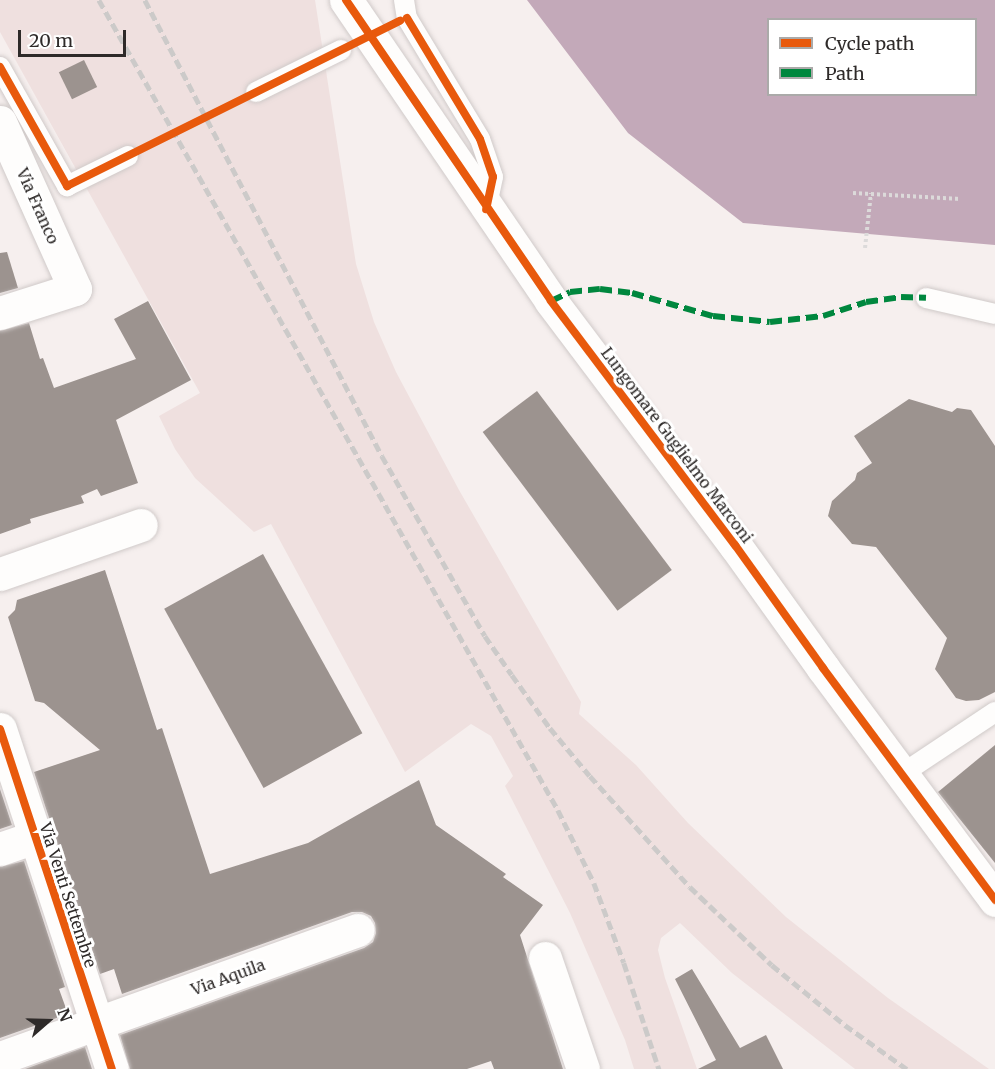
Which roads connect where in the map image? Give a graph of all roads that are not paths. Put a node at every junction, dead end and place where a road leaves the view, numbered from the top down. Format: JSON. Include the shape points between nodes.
{"nodes":[{"id":1,"x":346,"y":0,"type":"edge"},
{"id":2,"x":404,"y":13,"type":"edge"},
{"id":3,"x":341,"y":50,"type":"dead end"},
{"id":4,"x":0,"y":67,"type":"edge"},
{"id":5,"x":256,"y":92,"type":"dead end"},
{"id":6,"x":0,"y":122,"type":"edge"},
{"id":7,"x":128,"y":156,"type":"dead end"},
{"id":8,"x":486,"y":209,"type":"junction"},
{"id":9,"x":926,"y":298,"type":"dead end"},
{"id":10,"x":0,"y":313,"type":"edge"},
{"id":11,"x":995,"y":315,"type":"edge"},
{"id":12,"x":141,"y":525,"type":"dead end"},
{"id":13,"x":0,"y":574,"type":"edge"},
{"id":14,"x":995,"y":712,"type":"edge"},
{"id":15,"x":0,"y":729,"type":"edge"},
{"id":16,"x":902,"y":774,"type":"junction"},
{"id":17,"x":35,"y":837,"type":"junction"},
{"id":18,"x":0,"y":849,"type":"edge"},
{"id":19,"x":995,"y":900,"type":"edge"},
{"id":20,"x":358,"y":930,"type":"dead end"},
{"id":21,"x":545,"y":958,"type":"dead end"},
{"id":22,"x":97,"y":1024,"type":"junction"},
{"id":23,"x":0,"y":1058,"type":"edge"},
{"id":24,"x":112,"y":1069,"type":"edge"},
{"id":25,"x":583,"y":1069,"type":"edge"}],
"edges":[{"from":1,"to":8,"type":"street","name":"Lungomare Guglielmo Marconi"},
{"from":2,"to":8,"type":"lane","via":[[480,139],[493,177]]},
{"from":3,"to":5,"type":"lane"},
{"from":4,"to":7,"type":"lane","via":[[67,186]]},
{"from":6,"to":10,"type":"street","name":"Via Franco","via":[[75,289]]},
{"from":8,"to":16,"type":"street","name":"Lungomare Guglielmo Marconi"},
{"from":9,"to":11,"type":"lane"},
{"from":12,"to":13,"type":"street"},
{"from":14,"to":16,"type":"lane"},
{"from":15,"to":17,"type":"street","name":"Via Venti Settembre"},
{"from":16,"to":19,"type":"street","name":"Lungomare Guglielmo Marconi"},
{"from":17,"to":18,"type":"street"},
{"from":17,"to":22,"type":"street","name":"Via Venti Settembre"},
{"from":20,"to":22,"type":"street","name":"Via Aquila"},
{"from":21,"to":25,"type":"street"},
{"from":22,"to":23,"type":"street","name":"Via Aquila"},
{"from":22,"to":24,"type":"street","name":"Via Venti Settembre"}]}
